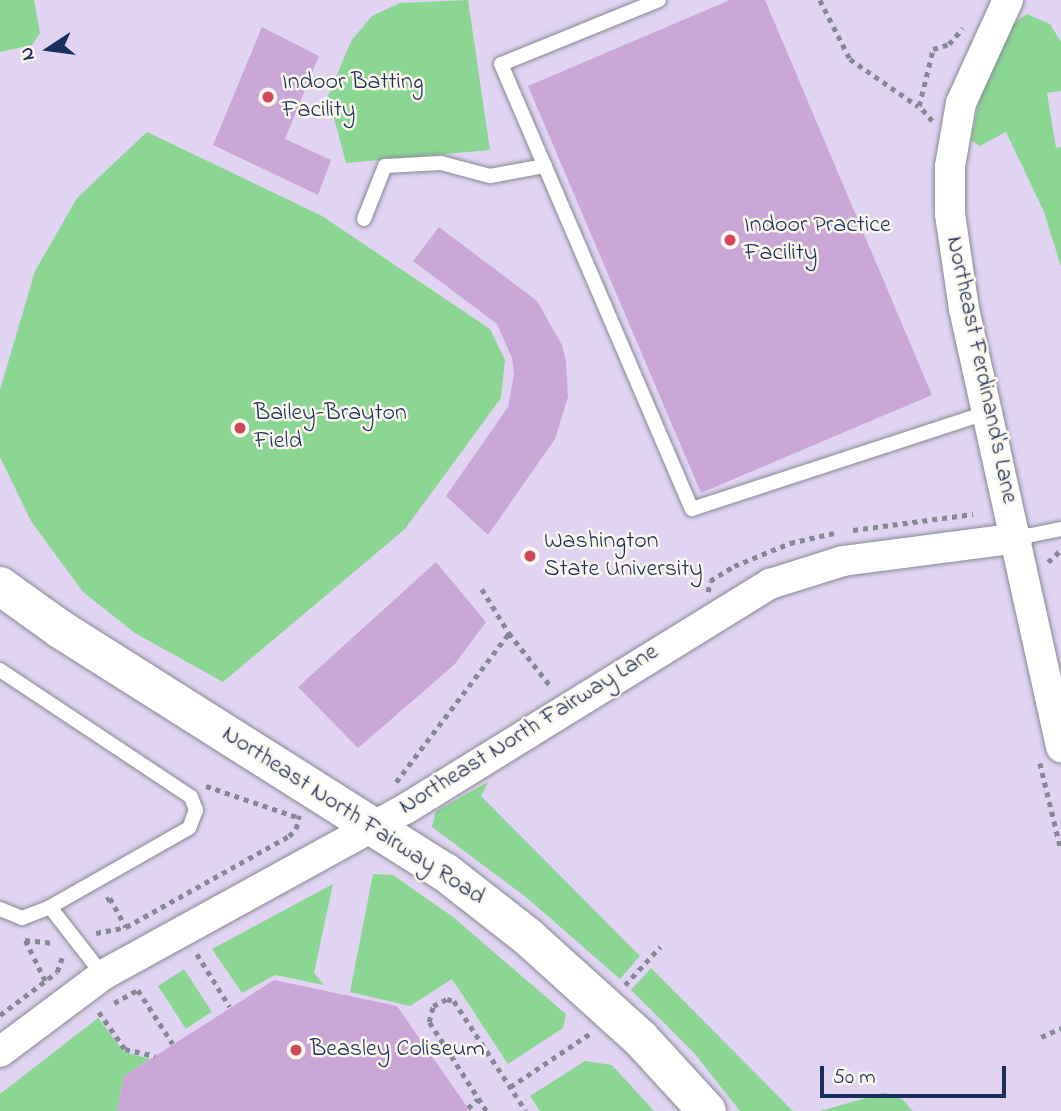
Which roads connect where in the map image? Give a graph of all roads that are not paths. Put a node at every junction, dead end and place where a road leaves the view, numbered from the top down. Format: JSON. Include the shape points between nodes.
{"nodes":[{"id":1,"x":659,"y":0,"type":"edge"},
{"id":2,"x":1008,"y":0,"type":"edge"},
{"id":3,"x":545,"y":166,"type":"junction"},
{"id":4,"x":364,"y":219,"type":"dead end"},
{"id":5,"x":989,"y":412,"type":"junction"},
{"id":6,"x":1061,"y":529,"type":"edge"},
{"id":7,"x":1017,"y":537,"type":"junction"},
{"id":8,"x":0,"y":586,"type":"edge"},
{"id":9,"x":0,"y":670,"type":"edge"},
{"id":10,"x":1061,"y":747,"type":"edge"},
{"id":11,"x":373,"y":825,"type":"junction"},
{"id":12,"x":50,"y":907,"type":"junction"},
{"id":13,"x":0,"y":909,"type":"edge"},
{"id":14,"x":103,"y":975,"type":"junction"},
{"id":15,"x":0,"y":1052,"type":"edge"},
{"id":16,"x":707,"y":1111,"type":"edge"}],
"edges":[{"from":1,"to":3,"type":"lane","via":[[501,64]]},
{"from":2,"to":5,"type":"street","name":"Northeast Ferdinand's Lane","via":[[961,103],[949,177],[953,244]]},
{"from":3,"to":4,"type":"lane","via":[[490,176],[441,163],[386,166]]},
{"from":3,"to":5,"type":"lane","via":[[692,509]]},
{"from":5,"to":7,"type":"street","name":"Northeast Ferdinand's Lane"},
{"from":6,"to":7,"type":"lane","name":"Northeast North Fairway Lane"},
{"from":7,"to":10,"type":"street","name":"Northeast Ferdinand's Lane"},
{"from":7,"to":11,"type":"street","name":"Northeast North Fairway Lane","via":[[843,561],[770,584]]},
{"from":8,"to":11,"type":"street","name":"Northeast North Fairway Road","via":[[60,629]]},
{"from":9,"to":12,"type":"lane","via":[[191,797],[196,810],[189,828]]},
{"from":11,"to":14,"type":"street","name":"Northeast North Fairway Lane"},
{"from":11,"to":16,"type":"street","name":"Northeast North Fairway Road","via":[[446,872],[527,936],[640,1038]]},
{"from":12,"to":13,"type":"lane","via":[[22,918]]},
{"from":12,"to":14,"type":"lane"},
{"from":14,"to":15,"type":"street","name":"Northeast North Fairway Lane"}]}
